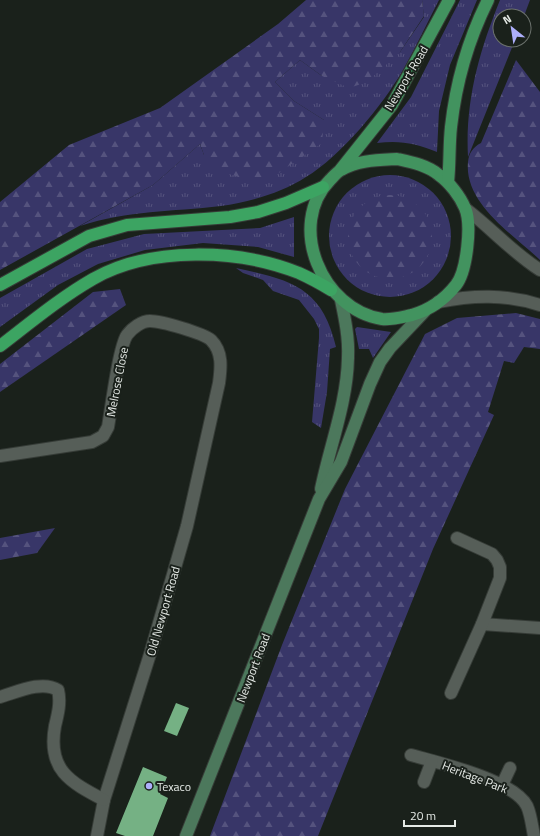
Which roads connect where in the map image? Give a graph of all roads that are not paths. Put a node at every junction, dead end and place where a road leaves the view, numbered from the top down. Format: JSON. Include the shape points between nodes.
{"nodes":[{"id":1,"x":449,"y":0,"type":"edge"},
{"id":2,"x":488,"y":0,"type":"edge"},
{"id":3,"x":340,"y":170,"type":"junction"},
{"id":4,"x":448,"y":182,"type":"junction"},
{"id":5,"x":323,"y":187,"type":"junction"},
{"id":6,"x":466,"y":209,"type":"junction"},
{"id":7,"x":540,"y":270,"type":"edge"},
{"id":8,"x":0,"y":285,"type":"edge"},
{"id":9,"x":331,"y":290,"type":"junction"},
{"id":10,"x":341,"y":300,"type":"junction"},
{"id":11,"x":438,"y":302,"type":"junction"},
{"id":12,"x":540,"y":305,"type":"edge"},
{"id":13,"x":425,"y":311,"type":"junction"},
{"id":14,"x":0,"y":346,"type":"edge"},
{"id":15,"x":219,"y":383,"type":"joint"},
{"id":16,"x":0,"y":456,"type":"edge"},
{"id":17,"x":319,"y":499,"type":"junction"},
{"id":18,"x":457,"y":538,"type":"dead end"},
{"id":19,"x":482,"y":624,"type":"junction"},
{"id":20,"x":540,"y":628,"type":"edge"},
{"id":21,"x":451,"y":693,"type":"dead end"},
{"id":22,"x":0,"y":697,"type":"edge"},
{"id":23,"x":411,"y":755,"type":"dead end"},
{"id":24,"x":432,"y":761,"type":"junction"},
{"id":25,"x":510,"y":768,"type":"dead end"},
{"id":26,"x":424,"y":782,"type":"dead end"},
{"id":27,"x":502,"y":785,"type":"junction"},
{"id":28,"x":104,"y":800,"type":"junction"},
{"id":29,"x":97,"y":836,"type":"edge"},
{"id":30,"x":186,"y":836,"type":"edge"},
{"id":31,"x":534,"y":836,"type":"edge"}],
"edges":[{"from":1,"to":3,"type":"main road","name":"Newport Road","via":[[392,105]]},
{"from":2,"to":4,"type":"main road","via":[[475,26],[457,89],[451,127]]},
{"from":3,"to":4,"type":"main road","via":[[360,162],[397,160],[423,166],[438,173]]},
{"from":3,"to":5,"type":"main road","name":"Newport Road"},
{"from":4,"to":6,"type":"main road"},
{"from":5,"to":8,"type":"highway","via":[[258,212],[230,217],[127,224],[89,236]]},
{"from":5,"to":9,"type":"main road","name":"Newport Road","via":[[312,209],[310,227],[313,249]]},
{"from":6,"to":7,"type":"street","via":[[507,246]]},
{"from":6,"to":11,"type":"main road","name":"Newport Road","via":[[468,239],[462,270],[457,284]]},
{"from":9,"to":10,"type":"main road","name":"Newport Road"},
{"from":9,"to":14,"type":"highway","via":[[300,273],[238,257],[203,254],[140,261],[94,278]]},
{"from":10,"to":13,"type":"main road","name":"Newport Road","via":[[360,313],[383,319],[401,318]]},
{"from":10,"to":17,"type":"main road","name":"Newport Road","via":[[347,337],[347,375]]},
{"from":11,"to":12,"type":"street","via":[[492,296],[515,298]]},
{"from":11,"to":13,"type":"main road","name":"Newport Road"},
{"from":13,"to":17,"type":"main road","name":"Newport Road","via":[[380,362],[340,462]]},
{"from":15,"to":16,"type":"street","name":"Melrose Close","via":[[222,364],[218,351],[210,340],[196,332],[150,321],[138,325],[126,335],[108,427],[103,436],[92,442]]},
{"from":15,"to":28,"type":"street","name":"Old Newport Road","via":[[172,580]]},
{"from":17,"to":30,"type":"main road","name":"Newport Road"},
{"from":18,"to":19,"type":"street","via":[[492,554],[500,567],[500,578]]},
{"from":19,"to":20,"type":"street"},
{"from":19,"to":21,"type":"street"},
{"from":22,"to":28,"type":"street","via":[[40,686],[51,685],[58,690],[60,700],[52,740],[58,767],[79,787]]},
{"from":23,"to":24,"type":"street","name":"Heritage Park"},
{"from":24,"to":26,"type":"street"},
{"from":24,"to":27,"type":"street","name":"Heritage Park"},
{"from":25,"to":27,"type":"street"},
{"from":27,"to":31,"type":"street","name":"Heritage Park","via":[[519,796],[527,806]]},
{"from":28,"to":29,"type":"street","name":"Old Newport Road"}]}
